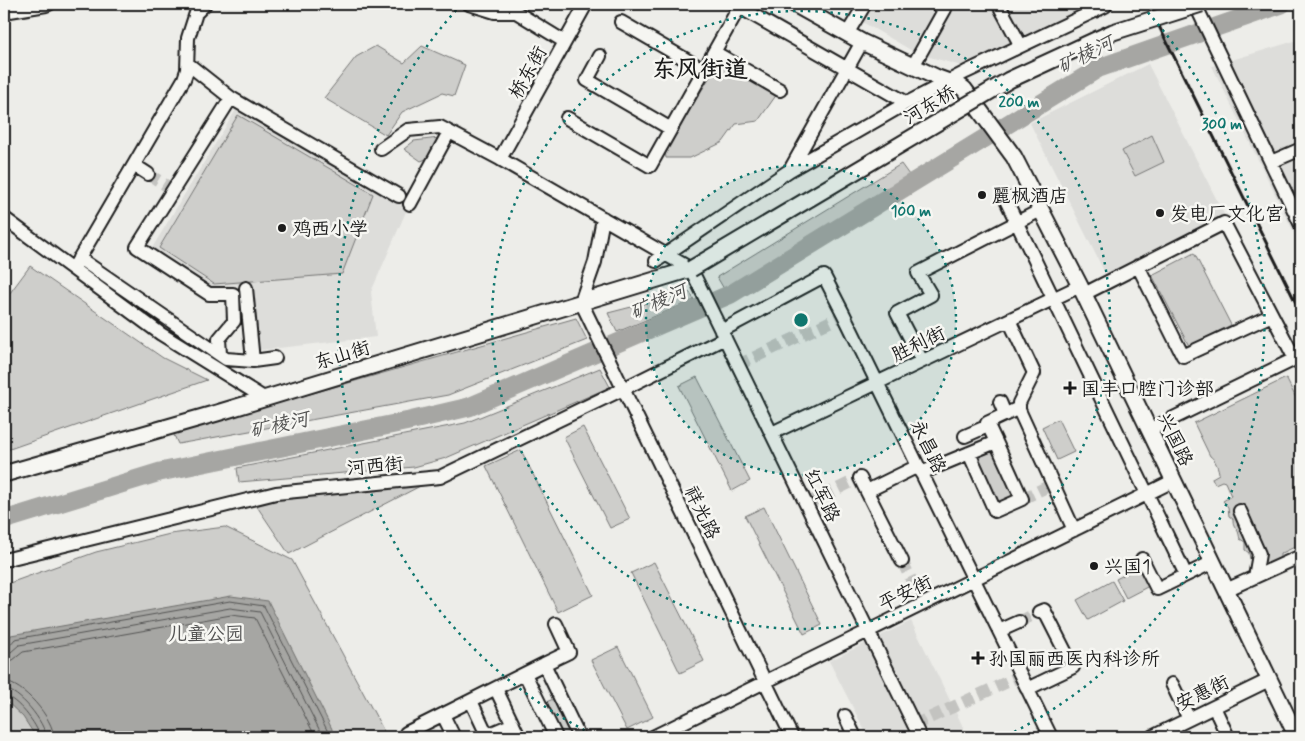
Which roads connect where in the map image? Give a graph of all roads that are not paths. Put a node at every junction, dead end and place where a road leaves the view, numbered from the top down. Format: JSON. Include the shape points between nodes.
{"nodes":[{"id":1,"x":49,"y":4,"type":"edge"},
{"id":2,"x":204,"y":4,"type":"edge"},
{"id":3,"x":469,"y":4,"type":"edge"},
{"id":4,"x":586,"y":4,"type":"edge"},
{"id":5,"x":794,"y":4,"type":"edge"},
{"id":6,"x":865,"y":4,"type":"edge"},
{"id":7,"x":936,"y":4,"type":"edge"},
{"id":8,"x":1106,"y":4,"type":"edge"},
{"id":9,"x":1195,"y":4,"type":"edge"},
{"id":10,"x":1201,"y":4,"type":"edge"},
{"id":11,"x":738,"y":5,"type":"edge"},
{"id":12,"x":1000,"y":7,"type":"dead end"},
{"id":13,"x":4,"y":12,"type":"edge"},
{"id":14,"x":621,"y":22,"type":"dead end"},
{"id":15,"x":848,"y":34,"type":"junction"},
{"id":16,"x":565,"y":42,"type":"junction"},
{"id":17,"x":862,"y":42,"type":"junction"},
{"id":18,"x":1020,"y":46,"type":"junction"},
{"id":19,"x":714,"y":52,"type":"junction"},
{"id":20,"x":600,"y":56,"type":"dead end"},
{"id":21,"x":188,"y":64,"type":"junction"},
{"id":22,"x":913,"y":66,"type":"junction"},
{"id":23,"x":847,"y":69,"type":"junction"},
{"id":24,"x":704,"y":70,"type":"junction"},
{"id":25,"x":947,"y":82,"type":"junction"},
{"id":26,"x":780,"y":90,"type":"dead end"},
{"id":27,"x":231,"y":98,"type":"junction"},
{"id":28,"x":907,"y":102,"type":"junction"},
{"id":29,"x":567,"y":118,"type":"dead end"},
{"id":30,"x":671,"y":129,"type":"junction"},
{"id":31,"x":450,"y":132,"type":"junction"},
{"id":32,"x":381,"y":149,"type":"dead end"},
{"id":33,"x":1301,"y":149,"type":"edge"},
{"id":34,"x":500,"y":159,"type":"junction"},
{"id":35,"x":1271,"y":162,"type":"junction"},
{"id":36,"x":134,"y":165,"type":"junction"},
{"id":37,"x":790,"y":170,"type":"junction"},
{"id":38,"x":148,"y":174,"type":"tunnel mouth"},
{"id":39,"x":1004,"y":196,"type":"dead end"},
{"id":40,"x":1041,"y":210,"type":"junction"},
{"id":41,"x":4,"y":218,"type":"edge"},
{"id":42,"x":603,"y":218,"type":"junction"},
{"id":43,"x":1016,"y":222,"type":"junction"},
{"id":44,"x":1301,"y":226,"type":"edge"},
{"id":45,"x":661,"y":257,"type":"junction"},
{"id":46,"x":76,"y":264,"type":"junction"},
{"id":47,"x":1138,"y":266,"type":"junction"},
{"id":48,"x":693,"y":273,"type":"junction"},
{"id":49,"x":246,"y":288,"type":"dead end"},
{"id":50,"x":1082,"y":290,"type":"junction"},
{"id":51,"x":138,"y":298,"type":"junction"},
{"id":52,"x":1053,"y":299,"type":"junction"},
{"id":53,"x":581,"y":302,"type":"junction"},
{"id":54,"x":130,"y":311,"type":"junction"},
{"id":55,"x":1272,"y":315,"type":"junction"},
{"id":56,"x":1009,"y":320,"type":"junction"},
{"id":57,"x":724,"y":335,"type":"junction"},
{"id":58,"x":220,"y":354,"type":"junction"},
{"id":59,"x":1298,"y":357,"type":"edge"},
{"id":60,"x":275,"y":358,"type":"dead end"},
{"id":61,"x":253,"y":361,"type":"junction"},
{"id":62,"x":922,"y":361,"type":"junction"},
{"id":63,"x":877,"y":383,"type":"junction"},
{"id":64,"x":623,"y":389,"type":"junction"},
{"id":65,"x":264,"y":398,"type":"junction"},
{"id":66,"x":1019,"y":408,"type":"junction"},
{"id":67,"x":983,"y":424,"type":"junction"},
{"id":68,"x":1149,"y":430,"type":"junction"},
{"id":69,"x":772,"y":433,"type":"junction"},
{"id":70,"x":996,"y":442,"type":"junction"},
{"id":71,"x":970,"y":452,"type":"junction"},
{"id":72,"x":920,"y":469,"type":"junction"},
{"id":73,"x":4,"y":474,"type":"edge"},
{"id":74,"x":860,"y":478,"type":"dead end"},
{"id":75,"x":1173,"y":480,"type":"junction"},
{"id":76,"x":867,"y":491,"type":"junction"},
{"id":77,"x":1147,"y":493,"type":"junction"},
{"id":78,"x":1240,"y":511,"type":"dead end"},
{"id":79,"x":1074,"y":530,"type":"junction"},
{"id":80,"x":1301,"y":556,"type":"edge"},
{"id":81,"x":1142,"y":559,"type":"dead end"},
{"id":82,"x":4,"y":560,"type":"edge"},
{"id":83,"x":902,"y":561,"type":"tunnel mouth"},
{"id":84,"x":1213,"y":562,"type":"junction"},
{"id":85,"x":1186,"y":575,"type":"junction"},
{"id":86,"x":1255,"y":577,"type":"junction"},
{"id":87,"x":973,"y":579,"type":"junction"},
{"id":88,"x":1226,"y":590,"type":"junction"},
{"id":89,"x":1039,"y":612,"type":"dead end"},
{"id":90,"x":1019,"y":622,"type":"tunnel mouth"},
{"id":91,"x":556,"y":624,"type":"dead end"},
{"id":92,"x":868,"y":631,"type":"junction"},
{"id":93,"x":999,"y":632,"type":"junction"},
{"id":94,"x":544,"y":664,"type":"junction"},
{"id":95,"x":526,"y":674,"type":"junction"},
{"id":96,"x":1269,"y":680,"type":"junction"},
{"id":97,"x":765,"y":682,"type":"junction"},
{"id":98,"x":1172,"y":684,"type":"dead end"},
{"id":99,"x":496,"y":689,"type":"junction"},
{"id":100,"x":1027,"y":689,"type":"junction"},
{"id":101,"x":471,"y":701,"type":"junction"},
{"id":102,"x":1214,"y":707,"type":"junction"},
{"id":103,"x":443,"y":715,"type":"junction"},
{"id":104,"x":845,"y":716,"type":"dead end"},
{"id":105,"x":1189,"y":719,"type":"junction"},
{"id":106,"x":513,"y":724,"type":"junction"},
{"id":107,"x":416,"y":733,"type":"edge"},
{"id":108,"x":488,"y":736,"type":"edge"},
{"id":109,"x":454,"y":737,"type":"edge"},
{"id":110,"x":519,"y":737,"type":"edge"},
{"id":111,"x":556,"y":737,"type":"edge"},
{"id":112,"x":579,"y":737,"type":"edge"},
{"id":113,"x":652,"y":737,"type":"edge"},
{"id":114,"x":792,"y":737,"type":"edge"},
{"id":115,"x":855,"y":737,"type":"edge"},
{"id":116,"x":920,"y":737,"type":"edge"},
{"id":117,"x":1051,"y":737,"type":"edge"},
{"id":118,"x":1152,"y":737,"type":"edge"},
{"id":119,"x":1228,"y":737,"type":"edge"},
{"id":120,"x":1297,"y":737,"type":"edge"}],
"edges":[{"from":1,"to":13,"type":"street"},
{"from":2,"to":21,"type":"street","via":[[196,13],[188,38]]},
{"from":3,"to":16,"type":"street","via":[[495,12],[516,12]]},
{"from":4,"to":16,"type":"street","name":"桥东街"},
{"from":5,"to":15,"type":"main road","name":"兴国路"},
{"from":6,"to":15,"type":"street"},
{"from":7,"to":22,"type":"street","via":[[945,9]]},
{"from":8,"to":18,"type":"street"},
{"from":9,"to":35,"type":"street"},
{"from":10,"to":48,"type":"main road","name":"河东桥","bridge":true,"via":[[1112,32],[1009,80]]},
{"from":11,"to":19,"type":"street"},
{"from":11,"to":23,"type":"street"},
{"from":12,"to":18,"type":"street"},
{"from":14,"to":24,"type":"street"},
{"from":15,"to":17,"type":"main road","name":"兴国路"},
{"from":16,"to":34,"type":"street","name":"桥东街"},
{"from":17,"to":22,"type":"main road","name":"兴国路"},
{"from":17,"to":23,"type":"street"},
{"from":18,"to":25,"type":"street"},
{"from":19,"to":24,"type":"street"},
{"from":19,"to":26,"type":"street"},
{"from":20,"to":30,"type":"street","via":[[587,80]]},
{"from":21,"to":27,"type":"street"},
{"from":21,"to":36,"type":"street","via":[[184,79]]},
{"from":22,"to":25,"type":"main road","name":"兴国路"},
{"from":23,"to":28,"type":"street"},
{"from":23,"to":37,"type":"street"},
{"from":24,"to":30,"type":"street"},
{"from":25,"to":28,"type":"street"},
{"from":25,"to":40,"type":"main road","name":"兴国路","via":[[964,89],[981,111],[1014,157]]},
{"from":27,"to":31,"type":"street","via":[[404,200]]},
{"from":27,"to":58,"type":"street","via":[[170,188],[137,247],[209,294],[233,294],[234,322],[219,339]]},
{"from":28,"to":37,"type":"street"},
{"from":29,"to":30,"type":"street","via":[[650,166]]},
{"from":31,"to":32,"type":"street","via":[[440,127],[408,130]]},
{"from":31,"to":34,"type":"street"},
{"from":33,"to":35,"type":"street"},
{"from":34,"to":42,"type":"street"},
{"from":35,"to":44,"type":"street"},
{"from":36,"to":38,"type":"street"},
{"from":36,"to":46,"type":"street"},
{"from":37,"to":45,"type":"street"},
{"from":39,"to":43,"type":"street"},
{"from":40,"to":43,"type":"street"},
{"from":40,"to":50,"type":"main road","name":"兴国路"},
{"from":41,"to":46,"type":"street"},
{"from":42,"to":45,"type":"street"},
{"from":42,"to":53,"type":"street","via":[[595,262]]},
{"from":43,"to":52,"type":"street"},
{"from":43,"to":62,"type":"street","via":[[918,272],[931,295],[897,313]]},
{"from":45,"to":48,"type":"street"},
{"from":46,"to":51,"type":"street"},
{"from":46,"to":54,"type":"street"},
{"from":47,"to":50,"type":"street","name":"胜利街"},
{"from":47,"to":55,"type":"street","via":[[1184,356]]},
{"from":47,"to":55,"type":"street","name":"胜利街","via":[[1224,223]]},
{"from":48,"to":53,"type":"main road","name":"东山街"},
{"from":48,"to":57,"type":"street","name":"红军路"},
{"from":49,"to":61,"type":"street"},
{"from":50,"to":52,"type":"street","name":"胜利街"},
{"from":50,"to":68,"type":"main road","name":"兴国路"},
{"from":51,"to":54,"type":"street"},
{"from":51,"to":58,"type":"street"},
{"from":52,"to":56,"type":"street","name":"胜利街"},
{"from":52,"to":77,"type":"street"},
{"from":53,"to":64,"type":"street","name":"祥光路"},
{"from":53,"to":65,"type":"main road","name":"东山街"},
{"from":54,"to":65,"type":"street"},
{"from":55,"to":59,"type":"street"},
{"from":56,"to":62,"type":"street","name":"胜利街"},
{"from":56,"to":66,"type":"street","via":[[1034,373]]},
{"from":57,"to":63,"type":"street","name":"永昌路","via":[[824,276]]},
{"from":57,"to":64,"type":"street","name":"河西街"},
{"from":57,"to":69,"type":"street","name":"红军路"},
{"from":58,"to":61,"type":"street","via":[[226,359]]},
{"from":59,"to":68,"type":"street"},
{"from":60,"to":61,"type":"street"},
{"from":62,"to":63,"type":"street","name":"胜利街"},
{"from":63,"to":69,"type":"street","name":"胜利街"},
{"from":63,"to":72,"type":"street","name":"永昌路"},
{"from":64,"to":82,"type":"street","name":"河西街","via":[[440,477],[276,493]]},
{"from":64,"to":97,"type":"street","name":"祥光路"},
{"from":65,"to":73,"type":"main road","name":"东山街"},
{"from":66,"to":67,"type":"street","via":[[1003,408]]},
{"from":66,"to":79,"type":"street"},
{"from":67,"to":70,"type":"street"},
{"from":67,"to":71,"type":"street","via":[[963,433]]},
{"from":68,"to":75,"type":"main road","name":"兴国路"},
{"from":69,"to":92,"type":"street","name":"红军路"},
{"from":70,"to":71,"type":"street"},
{"from":70,"to":71,"type":"street","via":[[1022,499],[995,511]]},
{"from":71,"to":72,"type":"street"},
{"from":72,"to":76,"type":"street"},
{"from":72,"to":87,"type":"street","name":"永昌路"},
{"from":74,"to":76,"type":"street"},
{"from":75,"to":77,"type":"street","name":"平安街"},
{"from":75,"to":84,"type":"main road","name":"兴国路"},
{"from":76,"to":83,"type":"street"},
{"from":77,"to":79,"type":"street","name":"平安街"},
{"from":77,"to":85,"type":"street"},
{"from":78,"to":86,"type":"street","via":[[1259,554]]},
{"from":79,"to":87,"type":"street","name":"平安街"},
{"from":80,"to":86,"type":"street"},
{"from":81,"to":85,"type":"street","via":[[1157,588]]},
{"from":84,"to":85,"type":"street"},
{"from":84,"to":88,"type":"main road","name":"兴国路"},
{"from":86,"to":88,"type":"street"},
{"from":87,"to":92,"type":"street","name":"平安街"},
{"from":87,"to":93,"type":"street","name":"永昌路"},
{"from":88,"to":96,"type":"main road","name":"兴国路"},
{"from":89,"to":100,"type":"street","via":[[1044,610],[1073,667]]},
{"from":90,"to":93,"type":"street"},
{"from":91,"to":94,"type":"street","via":[[570,652]]},
{"from":92,"to":97,"type":"street","name":"平安街"},
{"from":92,"to":116,"type":"street","name":"红军路"},
{"from":93,"to":100,"type":"street","name":"永昌路"},
{"from":94,"to":95,"type":"street"},
{"from":94,"to":112,"type":"street"},
{"from":95,"to":99,"type":"street"},
{"from":95,"to":111,"type":"street"},
{"from":96,"to":102,"type":"street","name":"安惠街"},
{"from":96,"to":120,"type":"main road","name":"兴国路"},
{"from":97,"to":113,"type":"street","name":"平安街"},
{"from":97,"to":114,"type":"street","name":"祥光路"},
{"from":98,"to":105,"type":"street"},
{"from":99,"to":101,"type":"street"},
{"from":99,"to":106,"type":"street"},
{"from":100,"to":117,"type":"street","name":"永昌路"},
{"from":101,"to":103,"type":"street"},
{"from":101,"to":108,"type":"street"},
{"from":102,"to":105,"type":"street","name":"安惠街"},
{"from":102,"to":119,"type":"street"},
{"from":103,"to":107,"type":"street"},
{"from":103,"to":109,"type":"street"},
{"from":104,"to":115,"type":"street"},
{"from":105,"to":118,"type":"street","name":"安惠街"},
{"from":106,"to":108,"type":"street"},
{"from":106,"to":110,"type":"street"}]}
